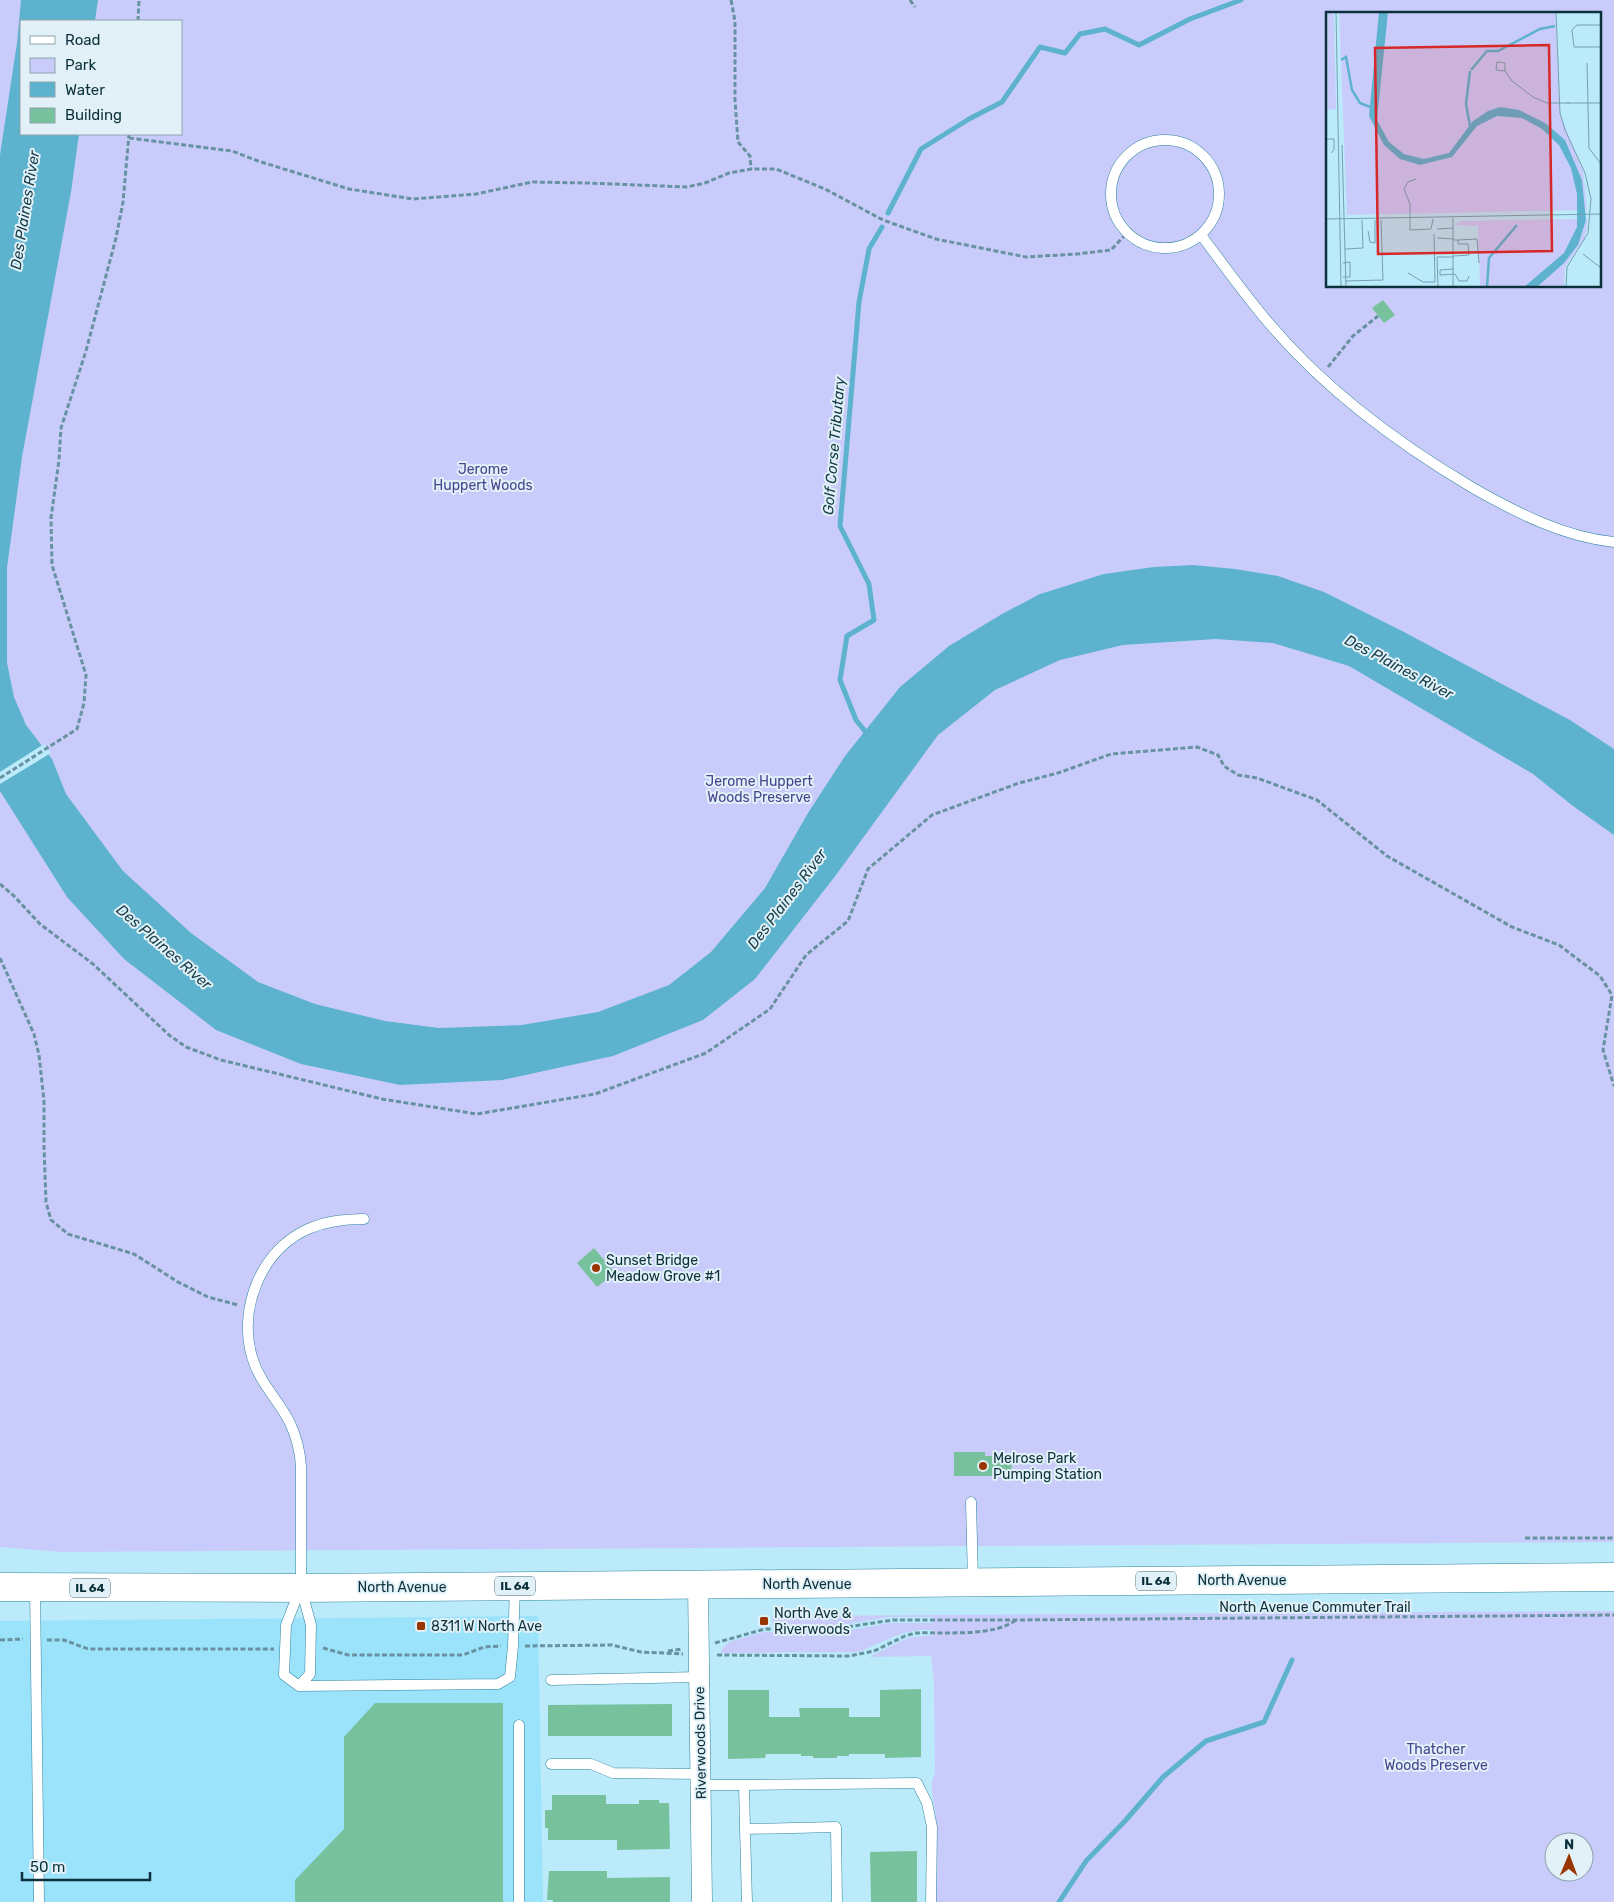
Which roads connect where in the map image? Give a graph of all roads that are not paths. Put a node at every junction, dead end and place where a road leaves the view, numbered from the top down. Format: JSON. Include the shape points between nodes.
{"nodes":[{"id":1,"x":1201,"y":235,"type":"junction"},
{"id":2,"x":1614,"y":542,"type":"edge"},
{"id":3,"x":364,"y":1219,"type":"dead end"},
{"id":4,"x":971,"y":1502,"type":"dead end"},
{"id":5,"x":1614,"y":1577,"type":"edge"},
{"id":6,"x":973,"y":1582,"type":"junction"},
{"id":7,"x":698,"y":1585,"type":"junction"},
{"id":8,"x":515,"y":1586,"type":"junction"},
{"id":9,"x":0,"y":1587,"type":"edge"},
{"id":10,"x":35,"y":1588,"type":"junction"},
{"id":11,"x":301,"y":1588,"type":"junction"},
{"id":12,"x":700,"y":1678,"type":"junction"},
{"id":13,"x":551,"y":1680,"type":"dead end"},
{"id":14,"x":300,"y":1686,"type":"junction"},
{"id":15,"x":519,"y":1725,"type":"dead end"},
{"id":16,"x":551,"y":1764,"type":"dead end"},
{"id":17,"x":701,"y":1780,"type":"junction"},
{"id":18,"x":744,"y":1785,"type":"junction"},
{"id":19,"x":745,"y":1829,"type":"junction"},
{"id":20,"x":39,"y":1902,"type":"edge"},
{"id":21,"x":519,"y":1902,"type":"edge"},
{"id":22,"x":702,"y":1902,"type":"edge"},
{"id":23,"x":747,"y":1902,"type":"edge"},
{"id":24,"x":837,"y":1902,"type":"edge"},
{"id":25,"x":932,"y":1902,"type":"edge"}],
"edges":[{"from":1,"to":1,"type":"lane","via":[[1212,221],[1218,204],[1219,186],[1213,169],[1202,155],[1187,145],[1169,140],[1151,142],[1135,149],[1113,178],[1111,196],[1114,214],[1127,233],[1152,247],[1170,248]]},
{"from":1,"to":2,"type":"lane","via":[[1267,322],[1320,377],[1387,433],[1492,499],[1553,527]]},
{"from":3,"to":11,"type":"lane","via":[[328,1222],[291,1238],[277,1250],[258,1279],[249,1308],[252,1356],[260,1379],[289,1422],[299,1450]]},
{"from":4,"to":6,"type":"lane"},
{"from":5,"to":6,"type":"main road","name":"North Avenue","number":"IL 64"},
{"from":6,"to":7,"type":"main road","name":"North Avenue","number":"IL 64"},
{"from":7,"to":8,"type":"main road","name":"North Avenue","number":"IL 64"},
{"from":7,"to":12,"type":"street","name":"Riverwoods Drive"},
{"from":8,"to":11,"type":"main road","name":"North Avenue","number":"IL 64"},
{"from":8,"to":14,"type":"lane","via":[[510,1677],[498,1684]]},
{"from":9,"to":10,"type":"main road","name":"North Avenue","number":"IL 64"},
{"from":10,"to":11,"type":"main road","name":"North Avenue","number":"IL 64"},
{"from":10,"to":20,"type":"lane"},
{"from":11,"to":14,"type":"lane","via":[[311,1626],[310,1674]]},
{"from":11,"to":14,"type":"lane","via":[[286,1625],[284,1648],[284,1675]]},
{"from":12,"to":13,"type":"lane"},
{"from":12,"to":17,"type":"street","name":"Riverwoods Drive"},
{"from":15,"to":21,"type":"lane"},
{"from":16,"to":17,"type":"lane","via":[[591,1764],[613,1773]]},
{"from":17,"to":18,"type":"lane"},
{"from":17,"to":22,"type":"street","name":"Riverwoods Drive"},
{"from":18,"to":19,"type":"lane"},
{"from":18,"to":25,"type":"lane","via":[[918,1783],[927,1803],[932,1828]]},
{"from":19,"to":23,"type":"lane"},
{"from":19,"to":24,"type":"lane","via":[[836,1827]]}]}
